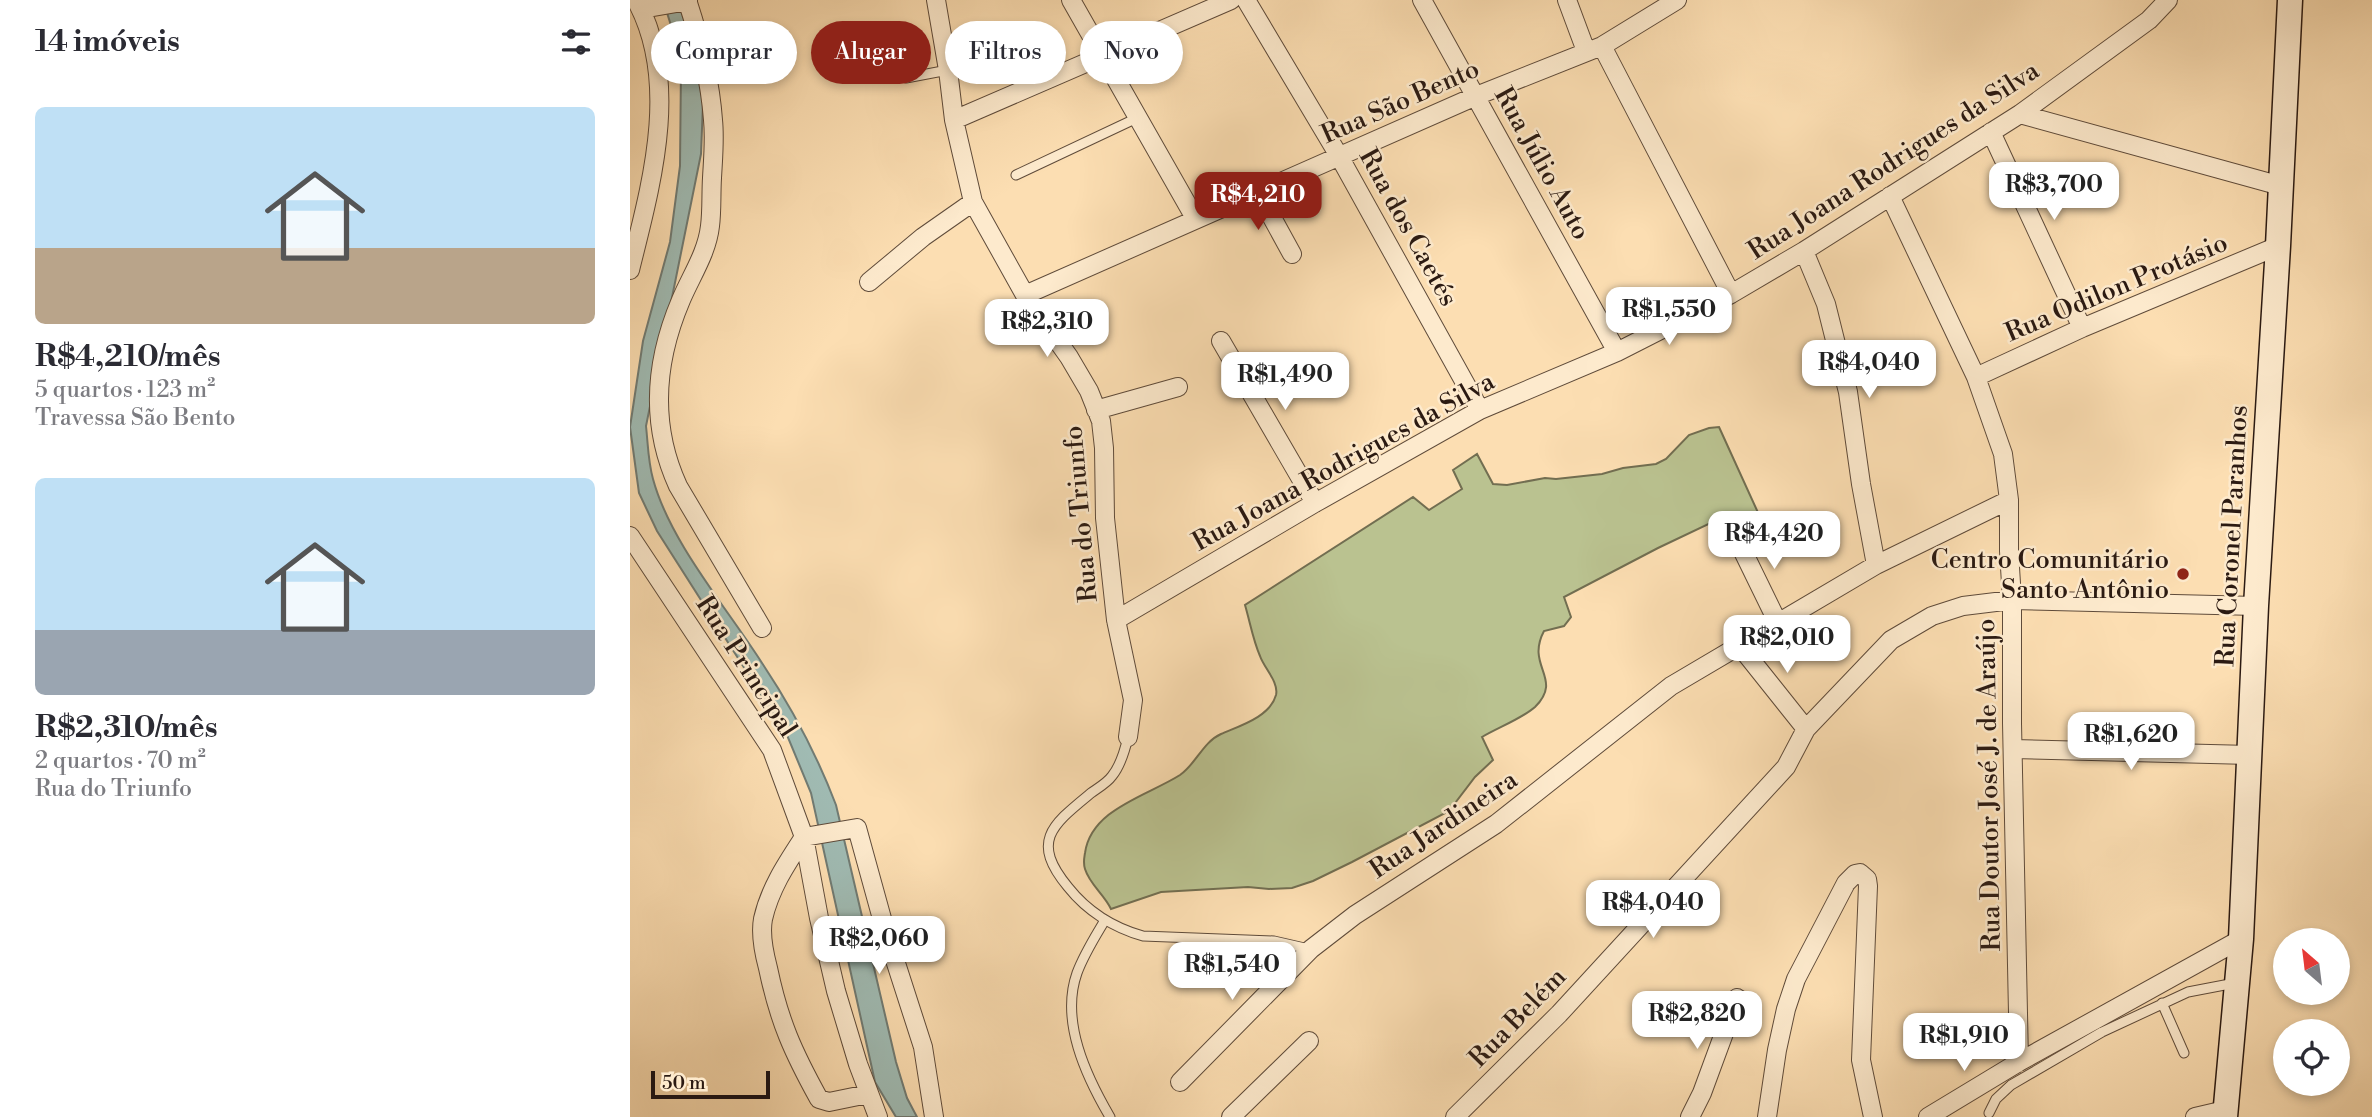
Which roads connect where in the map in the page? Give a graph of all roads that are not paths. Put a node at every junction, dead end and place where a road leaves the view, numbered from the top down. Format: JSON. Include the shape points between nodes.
{"nodes":[{"id":1,"x":936,"y":0,"type":"edge"},
{"id":2,"x":1071,"y":0,"type":"edge"},
{"id":3,"x":1231,"y":0,"type":"edge"},
{"id":4,"x":1245,"y":0,"type":"edge"},
{"id":5,"x":1422,"y":0,"type":"edge"},
{"id":6,"x":1567,"y":0,"type":"edge"},
{"id":7,"x":1677,"y":0,"type":"edge"},
{"id":8,"x":2168,"y":0,"type":"edge"},
{"id":9,"x":2290,"y":0,"type":"edge"},
{"id":10,"x":686,"y":1,"type":"edge"},
{"id":11,"x":645,"y":6,"type":"edge"},
{"id":12,"x":1083,"y":21,"type":"edge"},
{"id":13,"x":1182,"y":21,"type":"edge"},
{"id":14,"x":1594,"y":49,"type":"junction"},
{"id":15,"x":945,"y":52,"type":"edge"},
{"id":16,"x":1080,"y":65,"type":"edge"},
{"id":17,"x":950,"y":84,"type":"edge"},
{"id":18,"x":1119,"y":84,"type":"edge"},
{"id":19,"x":1476,"y":96,"type":"junction"},
{"id":20,"x":2020,"y":114,"type":"junction"},
{"id":21,"x":1137,"y":118,"type":"junction"},
{"id":22,"x":954,"y":120,"type":"junction"},
{"id":23,"x":1991,"y":132,"type":"junction"},
{"id":24,"x":1339,"y":156,"type":"junction"},
{"id":25,"x":1016,"y":175,"type":"dead end"},
{"id":26,"x":2281,"y":186,"type":"junction"},
{"id":27,"x":1258,"y":192,"type":"junction"},
{"id":28,"x":1890,"y":196,"type":"junction"},
{"id":29,"x":972,"y":202,"type":"junction"},
{"id":30,"x":1195,"y":218,"type":"junction"},
{"id":31,"x":2278,"y":246,"type":"junction"},
{"id":32,"x":1804,"y":251,"type":"junction"},
{"id":33,"x":1292,"y":254,"type":"dead end"},
{"id":34,"x":630,"y":270,"type":"edge"},
{"id":35,"x":869,"y":282,"type":"dead end"},
{"id":36,"x":1731,"y":294,"type":"junction"},
{"id":37,"x":1025,"y":295,"type":"junction"},
{"id":38,"x":2082,"y":328,"type":"junction"},
{"id":39,"x":1220,"y":341,"type":"dead end"},
{"id":40,"x":1617,"y":352,"type":"junction"},
{"id":41,"x":1976,"y":377,"type":"junction"},
{"id":42,"x":1178,"y":387,"type":"dead end"},
{"id":43,"x":1096,"y":410,"type":"junction"},
{"id":44,"x":1480,"y":410,"type":"junction"},
{"id":45,"x":2009,"y":500,"type":"junction"},
{"id":46,"x":1315,"y":503,"type":"junction"},
{"id":47,"x":630,"y":536,"type":"edge"},
{"id":48,"x":1736,"y":537,"type":"dead end"},
{"id":49,"x":1876,"y":565,"type":"junction"},
{"id":50,"x":2012,"y":600,"type":"junction"},
{"id":51,"x":2256,"y":606,"type":"junction"},
{"id":52,"x":1116,"y":620,"type":"junction"},
{"id":53,"x":1778,"y":622,"type":"junction"},
{"id":54,"x":762,"y":628,"type":"dead end"},
{"id":55,"x":1739,"y":645,"type":"junction"},
{"id":56,"x":1806,"y":729,"type":"junction"},
{"id":57,"x":1128,"y":737,"type":"joint"},
{"id":58,"x":2013,"y":749,"type":"junction"},
{"id":59,"x":2250,"y":755,"type":"junction"},
{"id":60,"x":808,"y":836,"type":"junction"},
{"id":61,"x":1105,"y":920,"type":"junction"},
{"id":62,"x":2241,"y":939,"type":"junction"},
{"id":63,"x":1311,"y":949,"type":"junction"},
{"id":64,"x":2237,"y":983,"type":"junction"},
{"id":65,"x":1737,"y":998,"type":"dead end"},
{"id":66,"x":2162,"y":1003,"type":"junction"},
{"id":67,"x":1309,"y":1041,"type":"dead end"},
{"id":68,"x":2185,"y":1053,"type":"dead end"},
{"id":69,"x":2020,"y":1062,"type":"junction"},
{"id":70,"x":1180,"y":1082,"type":"dead end"},
{"id":71,"x":868,"y":1094,"type":"junction"},
{"id":72,"x":1989,"y":1113,"type":"dead end"},
{"id":73,"x":2225,"y":1114,"type":"edge"},
{"id":74,"x":878,"y":1117,"type":"edge"},
{"id":75,"x":934,"y":1117,"type":"edge"},
{"id":76,"x":1110,"y":1117,"type":"edge"},
{"id":77,"x":1231,"y":1117,"type":"edge"},
{"id":78,"x":1455,"y":1117,"type":"edge"},
{"id":79,"x":1690,"y":1117,"type":"edge"},
{"id":80,"x":1767,"y":1117,"type":"edge"},
{"id":81,"x":1873,"y":1117,"type":"edge"},
{"id":82,"x":1928,"y":1117,"type":"edge"},
{"id":83,"x":2195,"y":1117,"type":"edge"}],
"edges":[{"from":1,"to":15,"type":"street","name":"Rua do Triunfo"},
{"from":2,"to":12,"type":"street"},
{"from":3,"to":13,"type":"street"},
{"from":4,"to":24,"type":"street","name":"Rua dos Caetés"},
{"from":5,"to":19,"type":"street","name":"Rua Júlio Auto"},
{"from":6,"to":14,"type":"street"},
{"from":7,"to":14,"type":"street","name":"Rua São Bento"},
{"from":8,"to":20,"type":"street","name":"Rua Joana Rodrigues da Silva","via":[[2149,20]]},
{"from":9,"to":26,"type":"street","name":"Rua Coronel Paranhos"},
{"from":10,"to":11,"type":"street"},
{"from":10,"to":54,"type":"street","via":[[709,83],[714,122],[710,227],[666,339],[660,370],[662,439],[678,486]]},
{"from":11,"to":34,"type":"street","via":[[661,97],[651,179]]},
{"from":14,"to":19,"type":"street","name":"Rua São Bento"},
{"from":14,"to":36,"type":"street"},
{"from":16,"to":22,"type":"street"},
{"from":17,"to":22,"type":"street","name":"Rua do Triunfo"},
{"from":18,"to":21,"type":"street"},
{"from":19,"to":24,"type":"street","name":"Rua São Bento"},
{"from":19,"to":40,"type":"street","name":"Rua Júlio Auto"},
{"from":20,"to":23,"type":"street","name":"Rua Joana Rodrigues da Silva"},
{"from":20,"to":26,"type":"street"},
{"from":21,"to":25,"type":"lane"},
{"from":21,"to":30,"type":"street"},
{"from":22,"to":29,"type":"street","name":"Rua do Triunfo"},
{"from":23,"to":28,"type":"street","name":"Rua Joana Rodrigues da Silva"},
{"from":23,"to":38,"type":"street"},
{"from":24,"to":27,"type":"street","name":"Rua São Bento"},
{"from":24,"to":44,"type":"street","name":"Rua dos Caetés"},
{"from":26,"to":31,"type":"street","name":"Rua Coronel Paranhos"},
{"from":27,"to":30,"type":"street","name":"Rua São Bento"},
{"from":27,"to":33,"type":"street"},
{"from":28,"to":32,"type":"street","name":"Rua Joana Rodrigues da Silva"},
{"from":28,"to":41,"type":"street","name":"Rua Doutor José J. de Araújo"},
{"from":29,"to":35,"type":"street"},
{"from":29,"to":37,"type":"street","name":"Rua do Triunfo"},
{"from":30,"to":37,"type":"street","name":"Rua São Bento"},
{"from":31,"to":38,"type":"street","name":"Rua Odilon Protásio"},
{"from":31,"to":51,"type":"street","name":"Rua Coronel Paranhos"},
{"from":32,"to":36,"type":"street","name":"Rua Joana Rodrigues da Silva"},
{"from":32,"to":49,"type":"street","via":[[1826,304],[1848,392]]},
{"from":36,"to":40,"type":"street","name":"Rua Joana Rodrigues da Silva"},
{"from":37,"to":43,"type":"street","name":"Rua do Triunfo","via":[[1069,357]]},
{"from":38,"to":41,"type":"street","name":"Rua Odilon Protásio"},
{"from":39,"to":46,"type":"street"},
{"from":40,"to":44,"type":"street","name":"Rua Joana Rodrigues da Silva"},
{"from":41,"to":45,"type":"street","name":"Rua Doutor José J. de Araújo","via":[[2003,454]]},
{"from":42,"to":43,"type":"street"},
{"from":43,"to":52,"type":"street","name":"Rua do Triunfo","via":[[1104,448],[1105,518]]},
{"from":44,"to":46,"type":"street","name":"Rua Joana Rodrigues da Silva"},
{"from":45,"to":49,"type":"street","name":"Rua Jardineira"},
{"from":45,"to":50,"type":"street","name":"Rua Doutor José J. de Araújo"},
{"from":46,"to":52,"type":"street","name":"Rua Joana Rodrigues da Silva"},
{"from":47,"to":60,"type":"street","name":"Rua Principal","via":[[772,750]]},
{"from":48,"to":53,"type":"street"},
{"from":49,"to":53,"type":"street","name":"Rua Jardineira"},
{"from":50,"to":51,"type":"street","name":"Rua Belém"},
{"from":50,"to":56,"type":"street","name":"Rua Belém","via":[[1963,606],[1910,627],[1891,640]]},
{"from":50,"to":58,"type":"street","name":"Rua Doutor José J. de Araújo"},
{"from":51,"to":59,"type":"street","name":"Rua Coronel Paranhos"},
{"from":52,"to":57,"type":"street","name":"Rua do Triunfo","via":[[1133,700]]},
{"from":53,"to":55,"type":"street","name":"Rua Jardineira"},
{"from":55,"to":56,"type":"street"},
{"from":55,"to":63,"type":"street","name":"Rua Jardineira","via":[[1671,686],[1496,824],[1355,915]]},
{"from":56,"to":78,"type":"street","name":"Rua Belém","via":[[1786,767],[1559,1014]]},
{"from":57,"to":61,"type":"lane","name":"Rua do Triunfo","via":[[1112,776],[1052,828],[1046,849],[1055,871],[1078,900]]},
{"from":58,"to":59,"type":"street"},
{"from":58,"to":69,"type":"street","name":"Rua Doutor José J. de Araújo"},
{"from":59,"to":62,"type":"street","name":"Rua Coronel Paranhos"},
{"from":60,"to":71,"type":"street","name":"Rua Principal","via":[[818,918]]},
{"from":60,"to":71,"type":"street","via":[[780,873],[762,922],[774,999],[792,1049],[819,1099],[829,1102]]},
{"from":60,"to":75,"type":"street","via":[[852,830],[923,1047]]},
{"from":61,"to":63,"type":"lane","via":[[1127,932],[1152,937],[1273,941]]},
{"from":61,"to":76,"type":"lane","via":[[1077,973],[1072,1010],[1083,1064]]},
{"from":62,"to":64,"type":"street","name":"Rua Coronel Paranhos"},
{"from":62,"to":69,"type":"street"},
{"from":63,"to":70,"type":"street","name":"Rua Jardineira"},
{"from":64,"to":66,"type":"lane","via":[[2188,992]]},
{"from":64,"to":73,"type":"street","name":"Rua Coronel Paranhos"},
{"from":65,"to":79,"type":"street"},
{"from":66,"to":68,"type":"lane"},
{"from":66,"to":72,"type":"lane","via":[[2011,1086]]},
{"from":67,"to":77,"type":"street"},
{"from":69,"to":82,"type":"street"},
{"from":71,"to":74,"type":"street","name":"Rua Principal"},
{"from":73,"to":83,"type":"street"},
{"from":80,"to":81,"type":"street","via":[[1777,1049],[1796,979],[1855,874],[1867,878],[1861,1060]]}]}
